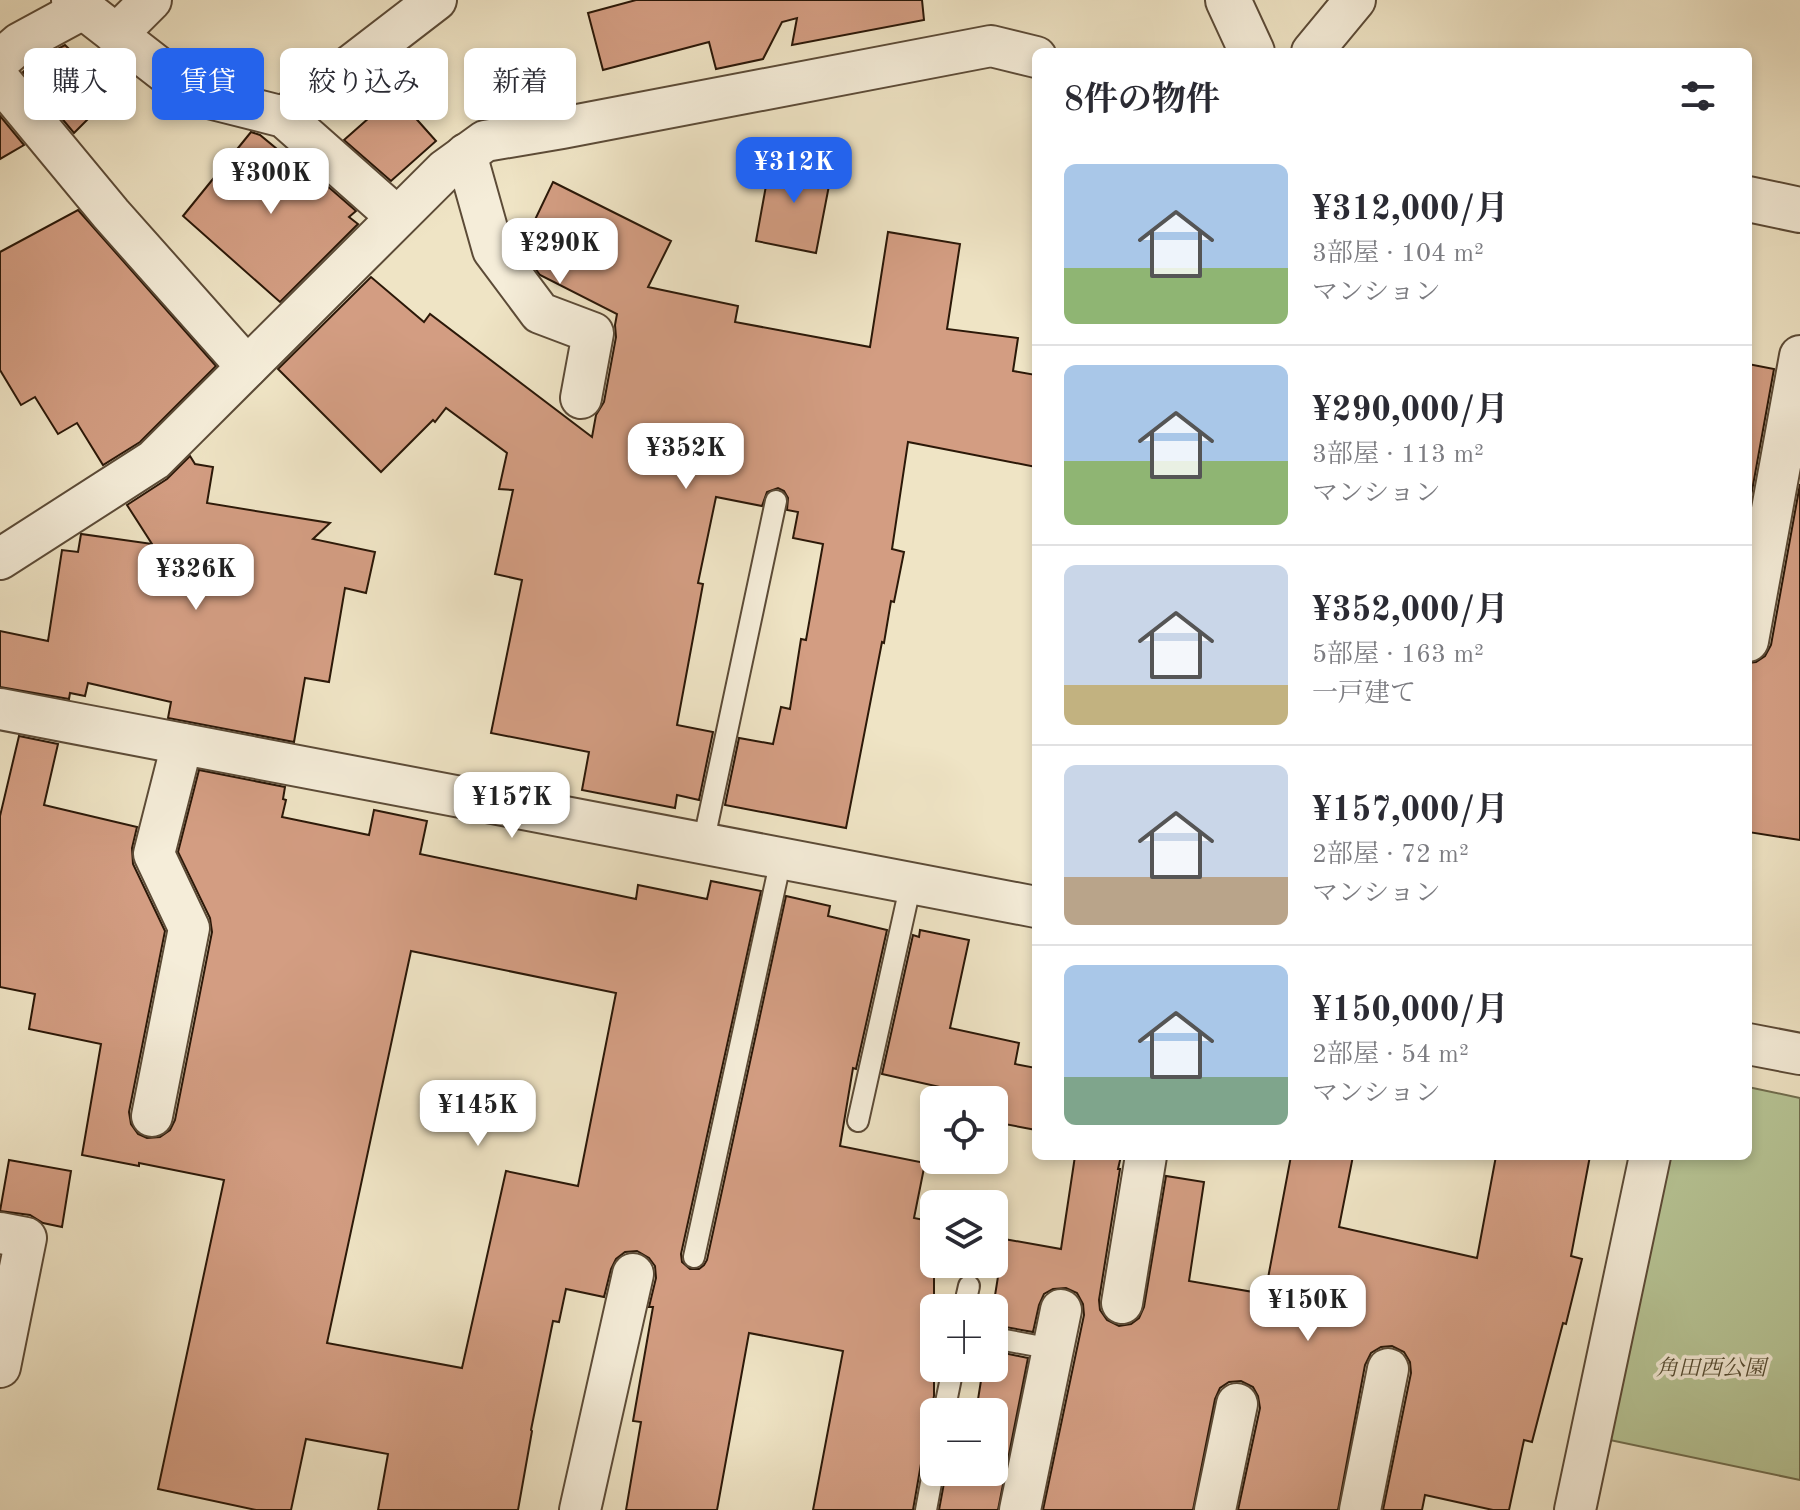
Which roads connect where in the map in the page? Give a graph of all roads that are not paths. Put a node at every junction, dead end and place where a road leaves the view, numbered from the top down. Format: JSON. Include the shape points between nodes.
{"nodes":[{"id":1,"x":151,"y":0,"type":"edge"},
{"id":2,"x":436,"y":0,"type":"edge"},
{"id":3,"x":1228,"y":0,"type":"edge"},
{"id":4,"x":1355,"y":0,"type":"edge"},
{"id":5,"x":78,"y":4,"type":"edge"},
{"id":6,"x":116,"y":35,"type":"junction"},
{"id":7,"x":374,"y":48,"type":"edge"},
{"id":8,"x":1250,"y":48,"type":"edge"},
{"id":9,"x":1315,"y":48,"type":"edge"},
{"id":10,"x":1032,"y":56,"type":"edge"},
{"id":11,"x":0,"y":60,"type":"edge"},
{"id":12,"x":0,"y":80,"type":"edge"},
{"id":13,"x":280,"y":116,"type":"edge"},
{"id":14,"x":287,"y":120,"type":"edge"},
{"id":15,"x":466,"y":154,"type":"junction"},
{"id":16,"x":1752,"y":200,"type":"edge"},
{"id":17,"x":1800,"y":210,"type":"edge"},
{"id":18,"x":397,"y":217,"type":"junction"},
{"id":19,"x":1800,"y":356,"type":"edge"},
{"id":20,"x":247,"y":367,"type":"junction"},
{"id":21,"x":581,"y":398,"type":"dead end"},
{"id":22,"x":776,"y":501,"type":"dead end"},
{"id":23,"x":0,"y":559,"type":"edge"},
{"id":24,"x":1752,"y":619,"type":"edge"},
{"id":25,"x":0,"y":709,"type":"edge"},
{"id":26,"x":182,"y":744,"type":"junction"},
{"id":27,"x":703,"y":844,"type":"junction"},
{"id":28,"x":781,"y":859,"type":"junction"},
{"id":29,"x":911,"y":883,"type":"junction"},
{"id":30,"x":1032,"y":906,"type":"edge"},
{"id":31,"x":1752,"y":1045,"type":"edge"},
{"id":32,"x":1800,"y":1054,"type":"edge"},
{"id":33,"x":152,"y":1116,"type":"dead end"},
{"id":34,"x":858,"y":1121,"type":"dead end"},
{"id":35,"x":1145,"y":1160,"type":"edge"},
{"id":36,"x":1649,"y":1160,"type":"edge"},
{"id":37,"x":0,"y":1233,"type":"edge"},
{"id":38,"x":694,"y":1257,"type":"dead end"},
{"id":39,"x":633,"y":1274,"type":"dead end"},
{"id":40,"x":969,"y":1286,"type":"dead end"},
{"id":41,"x":967,"y":1294,"type":"edge"},
{"id":42,"x":1122,"y":1303,"type":"dead end"},
{"id":43,"x":1061,"y":1310,"type":"dead end"},
{"id":44,"x":1008,"y":1341,"type":"edge"},
{"id":45,"x":1053,"y":1349,"type":"junction"},
{"id":46,"x":0,"y":1367,"type":"edge"},
{"id":47,"x":1388,"y":1369,"type":"dead end"},
{"id":48,"x":1237,"y":1404,"type":"dead end"},
{"id":49,"x":930,"y":1486,"type":"edge"},
{"id":50,"x":580,"y":1510,"type":"edge"},
{"id":51,"x":926,"y":1510,"type":"edge"},
{"id":52,"x":1020,"y":1510,"type":"edge"},
{"id":53,"x":1215,"y":1510,"type":"edge"},
{"id":54,"x":1360,"y":1510,"type":"edge"},
{"id":55,"x":1575,"y":1510,"type":"edge"}],
"edges":[{"from":1,"to":6,"type":"street"},
{"from":2,"to":7,"type":"street"},
{"from":3,"to":8,"type":"street"},
{"from":4,"to":9,"type":"street"},
{"from":5,"to":6,"type":"street"},
{"from":5,"to":11,"type":"street"},
{"from":6,"to":13,"type":"street","via":[[193,94]]},
{"from":10,"to":15,"type":"street","via":[[991,46],[485,141]]},
{"from":12,"to":20,"type":"street"},
{"from":14,"to":18,"type":"street"},
{"from":15,"to":18,"type":"street"},
{"from":15,"to":21,"type":"street","via":[[493,250],[540,313],[593,333]]},
{"from":16,"to":17,"type":"street"},
{"from":18,"to":20,"type":"street"},
{"from":19,"to":24,"type":"street"},
{"from":20,"to":23,"type":"street","via":[[154,460]]},
{"from":22,"to":27,"type":"lane"},
{"from":25,"to":26,"type":"street"},
{"from":26,"to":27,"type":"street"},
{"from":26,"to":33,"type":"street","via":[[154,854],[189,928]]},
{"from":27,"to":28,"type":"street"},
{"from":28,"to":29,"type":"street"},
{"from":28,"to":38,"type":"lane"},
{"from":29,"to":30,"type":"street"},
{"from":29,"to":34,"type":"lane"},
{"from":31,"to":32,"type":"street"},
{"from":35,"to":42,"type":"street"},
{"from":36,"to":55,"type":"street"},
{"from":37,"to":46,"type":"street","via":[[26,1238]]},
{"from":39,"to":50,"type":"street"},
{"from":40,"to":41,"type":"lane"},
{"from":43,"to":45,"type":"street"},
{"from":44,"to":45,"type":"lane"},
{"from":45,"to":52,"type":"street"},
{"from":47,"to":54,"type":"street"},
{"from":48,"to":53,"type":"street"},
{"from":49,"to":51,"type":"lane"}]}
